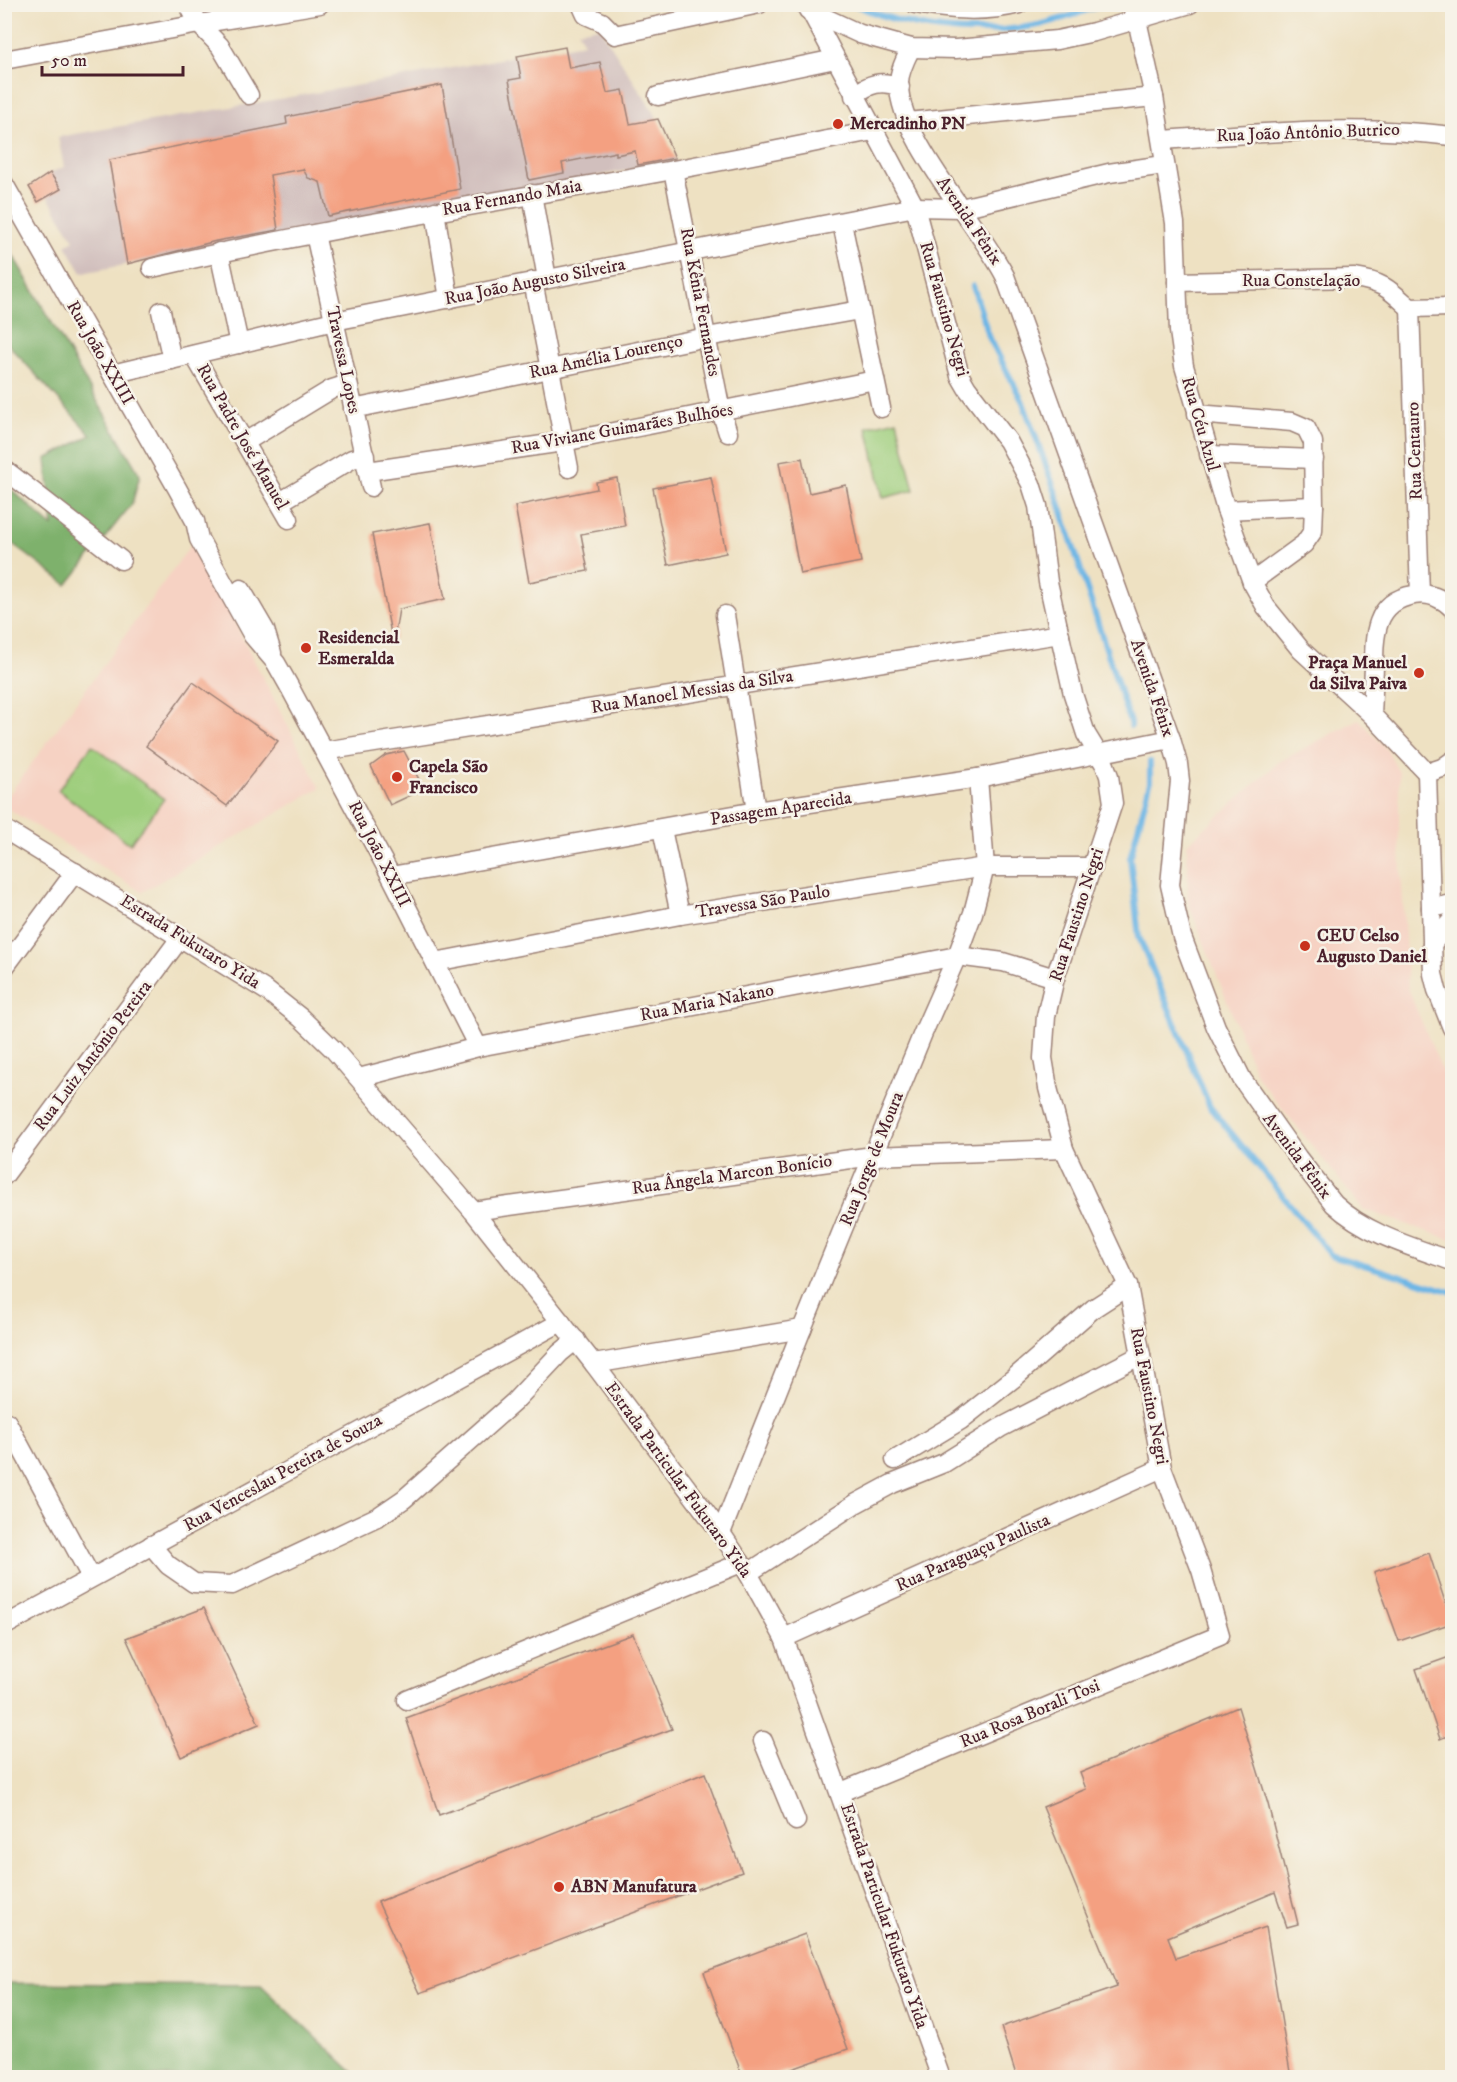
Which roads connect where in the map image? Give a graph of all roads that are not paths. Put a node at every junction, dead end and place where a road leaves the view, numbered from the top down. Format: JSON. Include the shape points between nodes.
{"nodes":[{"id":1,"x":188,"y":4,"type":"edge"},
{"id":2,"x":320,"y":4,"type":"edge"},
{"id":3,"x":581,"y":4,"type":"edge"},
{"id":4,"x":759,"y":4,"type":"edge"},
{"id":5,"x":1019,"y":4,"type":"edge"},
{"id":6,"x":1190,"y":4,"type":"edge"},
{"id":7,"x":924,"y":5,"type":"edge"},
{"id":8,"x":806,"y":8,"type":"edge"},
{"id":9,"x":1134,"y":12,"type":"edge"},
{"id":10,"x":199,"y":24,"type":"junction"},
{"id":11,"x":911,"y":48,"type":"junction"},
{"id":12,"x":835,"y":59,"type":"junction"},
{"id":13,"x":4,"y":60,"type":"edge"},
{"id":14,"x":900,"y":87,"type":"junction"},
{"id":15,"x":249,"y":95,"type":"dead end"},
{"id":16,"x":658,"y":96,"type":"dead end"},
{"id":17,"x":854,"y":96,"type":"junction"},
{"id":18,"x":1154,"y":97,"type":"junction"},
{"id":19,"x":908,"y":122,"type":"junction"},
{"id":20,"x":873,"y":131,"type":"junction"},
{"id":21,"x":1452,"y":136,"type":"edge"},
{"id":22,"x":1163,"y":140,"type":"junction"},
{"id":23,"x":1164,"y":165,"type":"junction"},
{"id":24,"x":673,"y":170,"type":"junction"},
{"id":25,"x":4,"y":184,"type":"edge"},
{"id":26,"x":532,"y":194,"type":"junction"},
{"id":27,"x":915,"y":207,"type":"junction"},
{"id":28,"x":961,"y":208,"type":"junction"},
{"id":29,"x":435,"y":211,"type":"junction"},
{"id":30,"x":842,"y":223,"type":"junction"},
{"id":31,"x":315,"y":234,"type":"junction"},
{"id":32,"x":219,"y":252,"type":"junction"},
{"id":33,"x":690,"y":252,"type":"junction"},
{"id":34,"x":152,"y":268,"type":"dead end"},
{"id":35,"x":540,"y":280,"type":"junction"},
{"id":36,"x":1177,"y":282,"type":"junction"},
{"id":37,"x":449,"y":299,"type":"junction"},
{"id":38,"x":1452,"y":307,"type":"edge"},
{"id":39,"x":1410,"y":308,"type":"junction"},
{"id":40,"x":860,"y":310,"type":"junction"},
{"id":41,"x":161,"y":311,"type":"dead end"},
{"id":42,"x":334,"y":321,"type":"junction"},
{"id":43,"x":707,"y":337,"type":"junction"},
{"id":44,"x":239,"y":344,"type":"junction"},
{"id":45,"x":194,"y":355,"type":"junction"},
{"id":46,"x":172,"y":360,"type":"junction"},
{"id":47,"x":550,"y":369,"type":"junction"},
{"id":48,"x":112,"y":374,"type":"junction"},
{"id":49,"x":875,"y":380,"type":"junction"},
{"id":50,"x":348,"y":384,"type":"junction"},
{"id":51,"x":881,"y":408,"type":"dead end"},
{"id":52,"x":353,"y":409,"type":"junction"},
{"id":53,"x":721,"y":411,"type":"junction"},
{"id":54,"x":1197,"y":414,"type":"junction"},
{"id":55,"x":728,"y":433,"type":"dead end"},
{"id":56,"x":245,"y":442,"type":"junction"},
{"id":57,"x":563,"y":442,"type":"junction"},
{"id":58,"x":1209,"y":455,"type":"junction"},
{"id":59,"x":1314,"y":459,"type":"junction"},
{"id":60,"x":569,"y":468,"type":"dead end"},
{"id":61,"x":4,"y":469,"type":"edge"},
{"id":62,"x":368,"y":471,"type":"junction"},
{"id":63,"x":280,"y":502,"type":"junction"},
{"id":64,"x":1314,"y":506,"type":"junction"},
{"id":65,"x":1226,"y":510,"type":"junction"},
{"id":66,"x":290,"y":519,"type":"dead end"},
{"id":67,"x":121,"y":560,"type":"dead end"},
{"id":68,"x":1252,"y":582,"type":"junction"},
{"id":69,"x":1420,"y":594,"type":"junction"},
{"id":70,"x":1452,"y":608,"type":"edge"},
{"id":71,"x":725,"y":615,"type":"dead end"},
{"id":72,"x":1060,"y":634,"type":"junction"},
{"id":73,"x":736,"y":684,"type":"junction"},
{"id":74,"x":1372,"y":715,"type":"junction"},
{"id":75,"x":1171,"y":739,"type":"junction"},
{"id":76,"x":324,"y":751,"type":"junction"},
{"id":77,"x":1097,"y":753,"type":"junction"},
{"id":78,"x":1452,"y":761,"type":"edge"},
{"id":79,"x":1427,"y":773,"type":"junction"},
{"id":80,"x":978,"y":778,"type":"junction"},
{"id":81,"x":756,"y":812,"type":"junction"},
{"id":82,"x":4,"y":829,"type":"edge"},
{"id":83,"x":662,"y":829,"type":"junction"},
{"id":84,"x":985,"y":867,"type":"junction"},
{"id":85,"x":1093,"y":867,"type":"junction"},
{"id":86,"x":75,"y":872,"type":"junction"},
{"id":87,"x":391,"y":876,"type":"junction"},
{"id":88,"x":1452,"y":904,"type":"edge"},
{"id":89,"x":1431,"y":908,"type":"junction"},
{"id":90,"x":680,"y":915,"type":"junction"},
{"id":91,"x":1452,"y":920,"type":"edge"},
{"id":92,"x":181,"y":937,"type":"junction"},
{"id":93,"x":1432,"y":944,"type":"junction"},
{"id":94,"x":957,"y":956,"type":"junction"},
{"id":95,"x":435,"y":963,"type":"junction"},
{"id":96,"x":4,"y":968,"type":"edge"},
{"id":97,"x":1055,"y":978,"type":"junction"},
{"id":98,"x":1452,"y":1028,"type":"edge"},
{"id":99,"x":478,"y":1047,"type":"junction"},
{"id":100,"x":359,"y":1078,"type":"junction"},
{"id":101,"x":1064,"y":1149,"type":"junction"},
{"id":102,"x":873,"y":1156,"type":"junction"},
{"id":103,"x":4,"y":1176,"type":"edge"},
{"id":104,"x":473,"y":1211,"type":"junction"},
{"id":105,"x":1452,"y":1261,"type":"edge"},
{"id":106,"x":1128,"y":1286,"type":"junction"},
{"id":107,"x":561,"y":1322,"type":"junction"},
{"id":108,"x":802,"y":1329,"type":"junction"},
{"id":109,"x":576,"y":1340,"type":"junction"},
{"id":110,"x":1141,"y":1355,"type":"junction"},
{"id":111,"x":594,"y":1364,"type":"junction"},
{"id":112,"x":7,"y":1422,"type":"dead end"},
{"id":113,"x":895,"y":1460,"type":"dead end"},
{"id":114,"x":1162,"y":1468,"type":"junction"},
{"id":115,"x":721,"y":1533,"type":"junction"},
{"id":116,"x":151,"y":1545,"type":"junction"},
{"id":117,"x":744,"y":1568,"type":"junction"},
{"id":118,"x":92,"y":1577,"type":"junction"},
{"id":119,"x":4,"y":1626,"type":"edge"},
{"id":120,"x":1220,"y":1635,"type":"joint"},
{"id":121,"x":784,"y":1638,"type":"junction"},
{"id":122,"x":407,"y":1700,"type":"dead end"},
{"id":123,"x":763,"y":1741,"type":"dead end"},
{"id":124,"x":841,"y":1792,"type":"junction"},
{"id":125,"x":796,"y":1821,"type":"dead end"},
{"id":126,"x":941,"y":2078,"type":"edge"}],
"edges":[{"from":1,"to":10,"type":"street"},
{"from":2,"to":10,"type":"street"},
{"from":3,"to":4,"type":"street","via":[[586,15],[602,22],[615,35]]},
{"from":5,"to":7,"type":"street","via":[[997,10],[948,10]]},
{"from":6,"to":9,"type":"street"},
{"from":8,"to":11,"type":"street","via":[[860,34]]},
{"from":8,"to":12,"type":"street","name":"Rua Faustino Negri"},
{"from":9,"to":11,"type":"street","via":[[1094,32],[1029,44]]},
{"from":9,"to":18,"type":"street","name":"Rua Céu Azul"},
{"from":10,"to":13,"type":"street"},
{"from":10,"to":15,"type":"street","via":[[220,46]]},
{"from":11,"to":14,"type":"street","name":"Avenida Fênix"},
{"from":12,"to":16,"type":"street"},
{"from":12,"to":17,"type":"street","name":"Rua Faustino Negri"},
{"from":14,"to":17,"type":"street","via":[[888,82],[875,83]]},
{"from":14,"to":19,"type":"street","name":"Avenida Fênix"},
{"from":17,"to":20,"type":"street","name":"Rua Faustino Negri"},
{"from":18,"to":19,"type":"street"},
{"from":18,"to":22,"type":"street","name":"Rua Céu Azul"},
{"from":19,"to":28,"type":"street","name":"Avenida Fênix"},
{"from":20,"to":24,"type":"street","name":"Rua Fernando Maia"},
{"from":20,"to":27,"type":"street","name":"Rua Faustino Negri"},
{"from":21,"to":22,"type":"street","name":"Rua João Antônio Butrico","via":[[1410,130],[1295,130]]},
{"from":22,"to":23,"type":"street","name":"Rua Céu Azul"},
{"from":23,"to":28,"type":"street","name":"Rua João Augusto Silveira","via":[[1109,173]]},
{"from":23,"to":36,"type":"street","name":"Rua Céu Azul","via":[[1175,223]]},
{"from":24,"to":26,"type":"street","name":"Rua Fernando Maia"},
{"from":24,"to":33,"type":"street","name":"Rua Kênia Fernandes"},
{"from":25,"to":48,"type":"street","name":"Rua João XXIII"},
{"from":26,"to":29,"type":"street","name":"Rua Fernando Maia"},
{"from":26,"to":35,"type":"street"},
{"from":27,"to":28,"type":"street","name":"Rua João Augusto Silveira"},
{"from":27,"to":30,"type":"street","name":"Rua João Augusto Silveira"},
{"from":27,"to":72,"type":"street","name":"Rua Faustino Negri","via":[[960,376],[1008,441],[1031,484]]},
{"from":28,"to":75,"type":"street","name":"Avenida Fênix","via":[[1005,276]]},
{"from":29,"to":31,"type":"street","name":"Rua Fernando Maia"},
{"from":29,"to":37,"type":"street"},
{"from":30,"to":33,"type":"street","name":"Rua João Augusto Silveira"},
{"from":30,"to":40,"type":"street"},
{"from":31,"to":32,"type":"street","name":"Rua Fernando Maia"},
{"from":31,"to":42,"type":"street","name":"Travessa Lopes"},
{"from":32,"to":34,"type":"street","name":"Rua Fernando Maia"},
{"from":32,"to":44,"type":"street"},
{"from":33,"to":35,"type":"street","name":"Rua João Augusto Silveira"},
{"from":33,"to":43,"type":"street","name":"Rua Kênia Fernandes"},
{"from":35,"to":37,"type":"street","name":"Rua João Augusto Silveira"},
{"from":35,"to":47,"type":"street"},
{"from":36,"to":39,"type":"street","name":"Rua Constelação","via":[[1354,278],[1378,282]]},
{"from":36,"to":54,"type":"street","name":"Rua Céu Azul","via":[[1184,366]]},
{"from":37,"to":42,"type":"street","name":"Rua João Augusto Silveira"},
{"from":38,"to":39,"type":"street"},
{"from":39,"to":69,"type":"street","name":"Rua Centauro"},
{"from":40,"to":43,"type":"street","name":"Rua Amélia Lourenço"},
{"from":40,"to":49,"type":"street"},
{"from":41,"to":46,"type":"street"},
{"from":42,"to":44,"type":"street","name":"Rua João Augusto Silveira"},
{"from":42,"to":50,"type":"street","name":"Travessa Lopes"},
{"from":43,"to":47,"type":"street","name":"Rua Amélia Lourenço"},
{"from":43,"to":53,"type":"street","name":"Rua Kênia Fernandes"},
{"from":44,"to":45,"type":"street","name":"Rua João Augusto Silveira"},
{"from":45,"to":46,"type":"street","name":"Rua João Augusto Silveira"},
{"from":45,"to":56,"type":"street","name":"Rua Padre José Manuel"},
{"from":46,"to":48,"type":"street","name":"Rua João Augusto Silveira"},
{"from":47,"to":52,"type":"street","name":"Rua Amélia Lourenço"},
{"from":47,"to":57,"type":"street"},
{"from":48,"to":76,"type":"street","name":"Rua João XXIII","via":[[195,521],[199,539],[253,636],[276,663]]},
{"from":49,"to":51,"type":"street"},
{"from":49,"to":53,"type":"street","name":"Rua Viviane Guimarães Bulhões"},
{"from":50,"to":52,"type":"street","name":"Travessa Lopes"},
{"from":50,"to":56,"type":"street","via":[[332,389]]},
{"from":52,"to":62,"type":"street","name":"Travessa Lopes"},
{"from":53,"to":55,"type":"street","name":"Rua Kênia Fernandes"},
{"from":53,"to":57,"type":"street","name":"Rua Viviane Guimarães Bulhões"},
{"from":54,"to":58,"type":"street","name":"Rua Céu Azul"},
{"from":54,"to":59,"type":"street","via":[[1292,422],[1306,428],[1313,442]]},
{"from":56,"to":63,"type":"street","name":"Rua Padre José Manuel"},
{"from":57,"to":60,"type":"street"},
{"from":57,"to":62,"type":"street","name":"Rua Viviane Guimarães Bulhões"},
{"from":58,"to":59,"type":"street"},
{"from":58,"to":65,"type":"street","name":"Rua Céu Azul"},
{"from":59,"to":64,"type":"street"},
{"from":61,"to":67,"type":"street"},
{"from":62,"to":63,"type":"street","name":"Rua Viviane Guimarães Bulhões","via":[[352,459]]},
{"from":63,"to":66,"type":"street","name":"Rua Padre José Manuel"},
{"from":64,"to":65,"type":"street"},
{"from":64,"to":68,"type":"street","via":[[1313,531],[1304,544]]},
{"from":65,"to":68,"type":"street","name":"Rua Céu Azul"},
{"from":68,"to":74,"type":"street","name":"Rua Céu Azul","via":[[1295,644]]},
{"from":69,"to":70,"type":"street","via":[[1436,597]]},
{"from":69,"to":74,"type":"street","via":[[1395,602],[1379,620],[1374,637]]},
{"from":71,"to":73,"type":"street"},
{"from":72,"to":73,"type":"street","name":"Rua Manoel Messias da Silva"},
{"from":72,"to":77,"type":"street","name":"Rua Faustino Negri","via":[[1079,716]]},
{"from":73,"to":76,"type":"street","name":"Rua Manoel Messias da Silva"},
{"from":73,"to":81,"type":"street"},
{"from":74,"to":79,"type":"street","name":"Rua Céu Azul"},
{"from":75,"to":77,"type":"street","name":"Passagem Aparecida"},
{"from":75,"to":105,"type":"street","name":"Avenida Fênix","via":[[1180,781],[1171,861],[1173,902],[1197,978],[1229,1055],[1258,1104],[1341,1211],[1364,1227]]},
{"from":76,"to":87,"type":"street","name":"Rua João XXIII"},
{"from":77,"to":80,"type":"street","name":"Passagem Aparecida"},
{"from":77,"to":85,"type":"street","name":"Rua Faustino Negri","via":[[1109,776],[1113,803]]},
{"from":78,"to":79,"type":"street"},
{"from":79,"to":89,"type":"street"},
{"from":80,"to":81,"type":"street","name":"Passagem Aparecida"},
{"from":80,"to":84,"type":"street","name":"Rua Jorge de Moura"},
{"from":81,"to":83,"type":"street","name":"Passagem Aparecida"},
{"from":82,"to":86,"type":"street","name":"Estrada Fukutaro Yida"},
{"from":83,"to":87,"type":"street","name":"Passagem Aparecida"},
{"from":83,"to":90,"type":"street"},
{"from":84,"to":85,"type":"street","name":"Travessa São Paulo"},
{"from":84,"to":90,"type":"street","name":"Travessa São Paulo"},
{"from":84,"to":94,"type":"street","name":"Rua Jorge de Moura"},
{"from":85,"to":97,"type":"street","name":"Rua Faustino Negri"},
{"from":86,"to":92,"type":"street","name":"Estrada Fukutaro Yida"},
{"from":86,"to":96,"type":"street"},
{"from":87,"to":95,"type":"street","name":"Rua João XXIII"},
{"from":88,"to":89,"type":"street"},
{"from":89,"to":93,"type":"street"},
{"from":90,"to":95,"type":"street","name":"Travessa São Paulo"},
{"from":91,"to":93,"type":"street"},
{"from":92,"to":100,"type":"street","name":"Estrada Fukutaro Yida","via":[[267,991],[301,1018]]},
{"from":92,"to":103,"type":"street","name":"Rua Luiz Antônio Pereira"},
{"from":93,"to":98,"type":"street","via":[[1437,990]]},
{"from":94,"to":97,"type":"street","name":"Rua Maria Nakano","via":[[1003,962]]},
{"from":94,"to":99,"type":"street","name":"Rua Maria Nakano"},
{"from":94,"to":102,"type":"street","name":"Rua Jorge de Moura"},
{"from":95,"to":99,"type":"street","name":"Rua João XXIII"},
{"from":97,"to":101,"type":"street","name":"Rua Faustino Negri","via":[[1046,1016],[1043,1058]]},
{"from":99,"to":100,"type":"street","name":"Rua Maria Nakano"},
{"from":100,"to":104,"type":"street","name":"Estrada Particular Fukutaro Yida"},
{"from":101,"to":102,"type":"street","name":"Rua Ângela Marcon Bonício"},
{"from":101,"to":106,"type":"street","name":"Rua Faustino Negri"},
{"from":102,"to":104,"type":"street","name":"Rua Ângela Marcon Bonício"},
{"from":102,"to":108,"type":"street","name":"Rua Jorge de Moura"},
{"from":104,"to":107,"type":"street","name":"Estrada Particular Fukutaro Yida"},
{"from":106,"to":110,"type":"street","name":"Rua Faustino Negri"},
{"from":106,"to":113,"type":"street","via":[[1094,1308],[961,1420]]},
{"from":107,"to":109,"type":"street","name":"Estrada Particular Fukutaro Yida"},
{"from":107,"to":116,"type":"street","name":"Rua Venceslau Pereira de Souza"},
{"from":108,"to":111,"type":"street"},
{"from":108,"to":115,"type":"street","name":"Rua Jorge de Moura"},
{"from":109,"to":111,"type":"street","name":"Estrada Particular Fukutaro Yida"},
{"from":109,"to":116,"type":"street","via":[[514,1402],[404,1499],[379,1516],[232,1585],[194,1583],[168,1565]]},
{"from":110,"to":114,"type":"street","name":"Rua Faustino Negri"},
{"from":110,"to":117,"type":"street","via":[[1000,1428],[944,1463],[864,1499]]},
{"from":111,"to":115,"type":"street","name":"Estrada Particular Fukutaro Yida"},
{"from":112,"to":118,"type":"street"},
{"from":114,"to":120,"type":"street","name":"Rua Faustino Negri","via":[[1201,1570]]},
{"from":114,"to":121,"type":"street","name":"Rua Paraguaçu Paulista"},
{"from":115,"to":117,"type":"street","name":"Estrada Particular Fukutaro Yida"},
{"from":116,"to":118,"type":"street","name":"Rua Venceslau Pereira de Souza"},
{"from":117,"to":121,"type":"street","name":"Estrada Particular Fukutaro Yida"},
{"from":117,"to":122,"type":"street"},
{"from":118,"to":119,"type":"street","name":"Rua Venceslau Pereira de Souza"},
{"from":120,"to":124,"type":"street","name":"Rua Rosa Borali Tosi"},
{"from":121,"to":124,"type":"street","name":"Estrada Particular Fukutaro Yida"},
{"from":123,"to":125,"type":"street"},
{"from":124,"to":126,"type":"street","name":"Estrada Particular Fukutaro Yida"}]}
